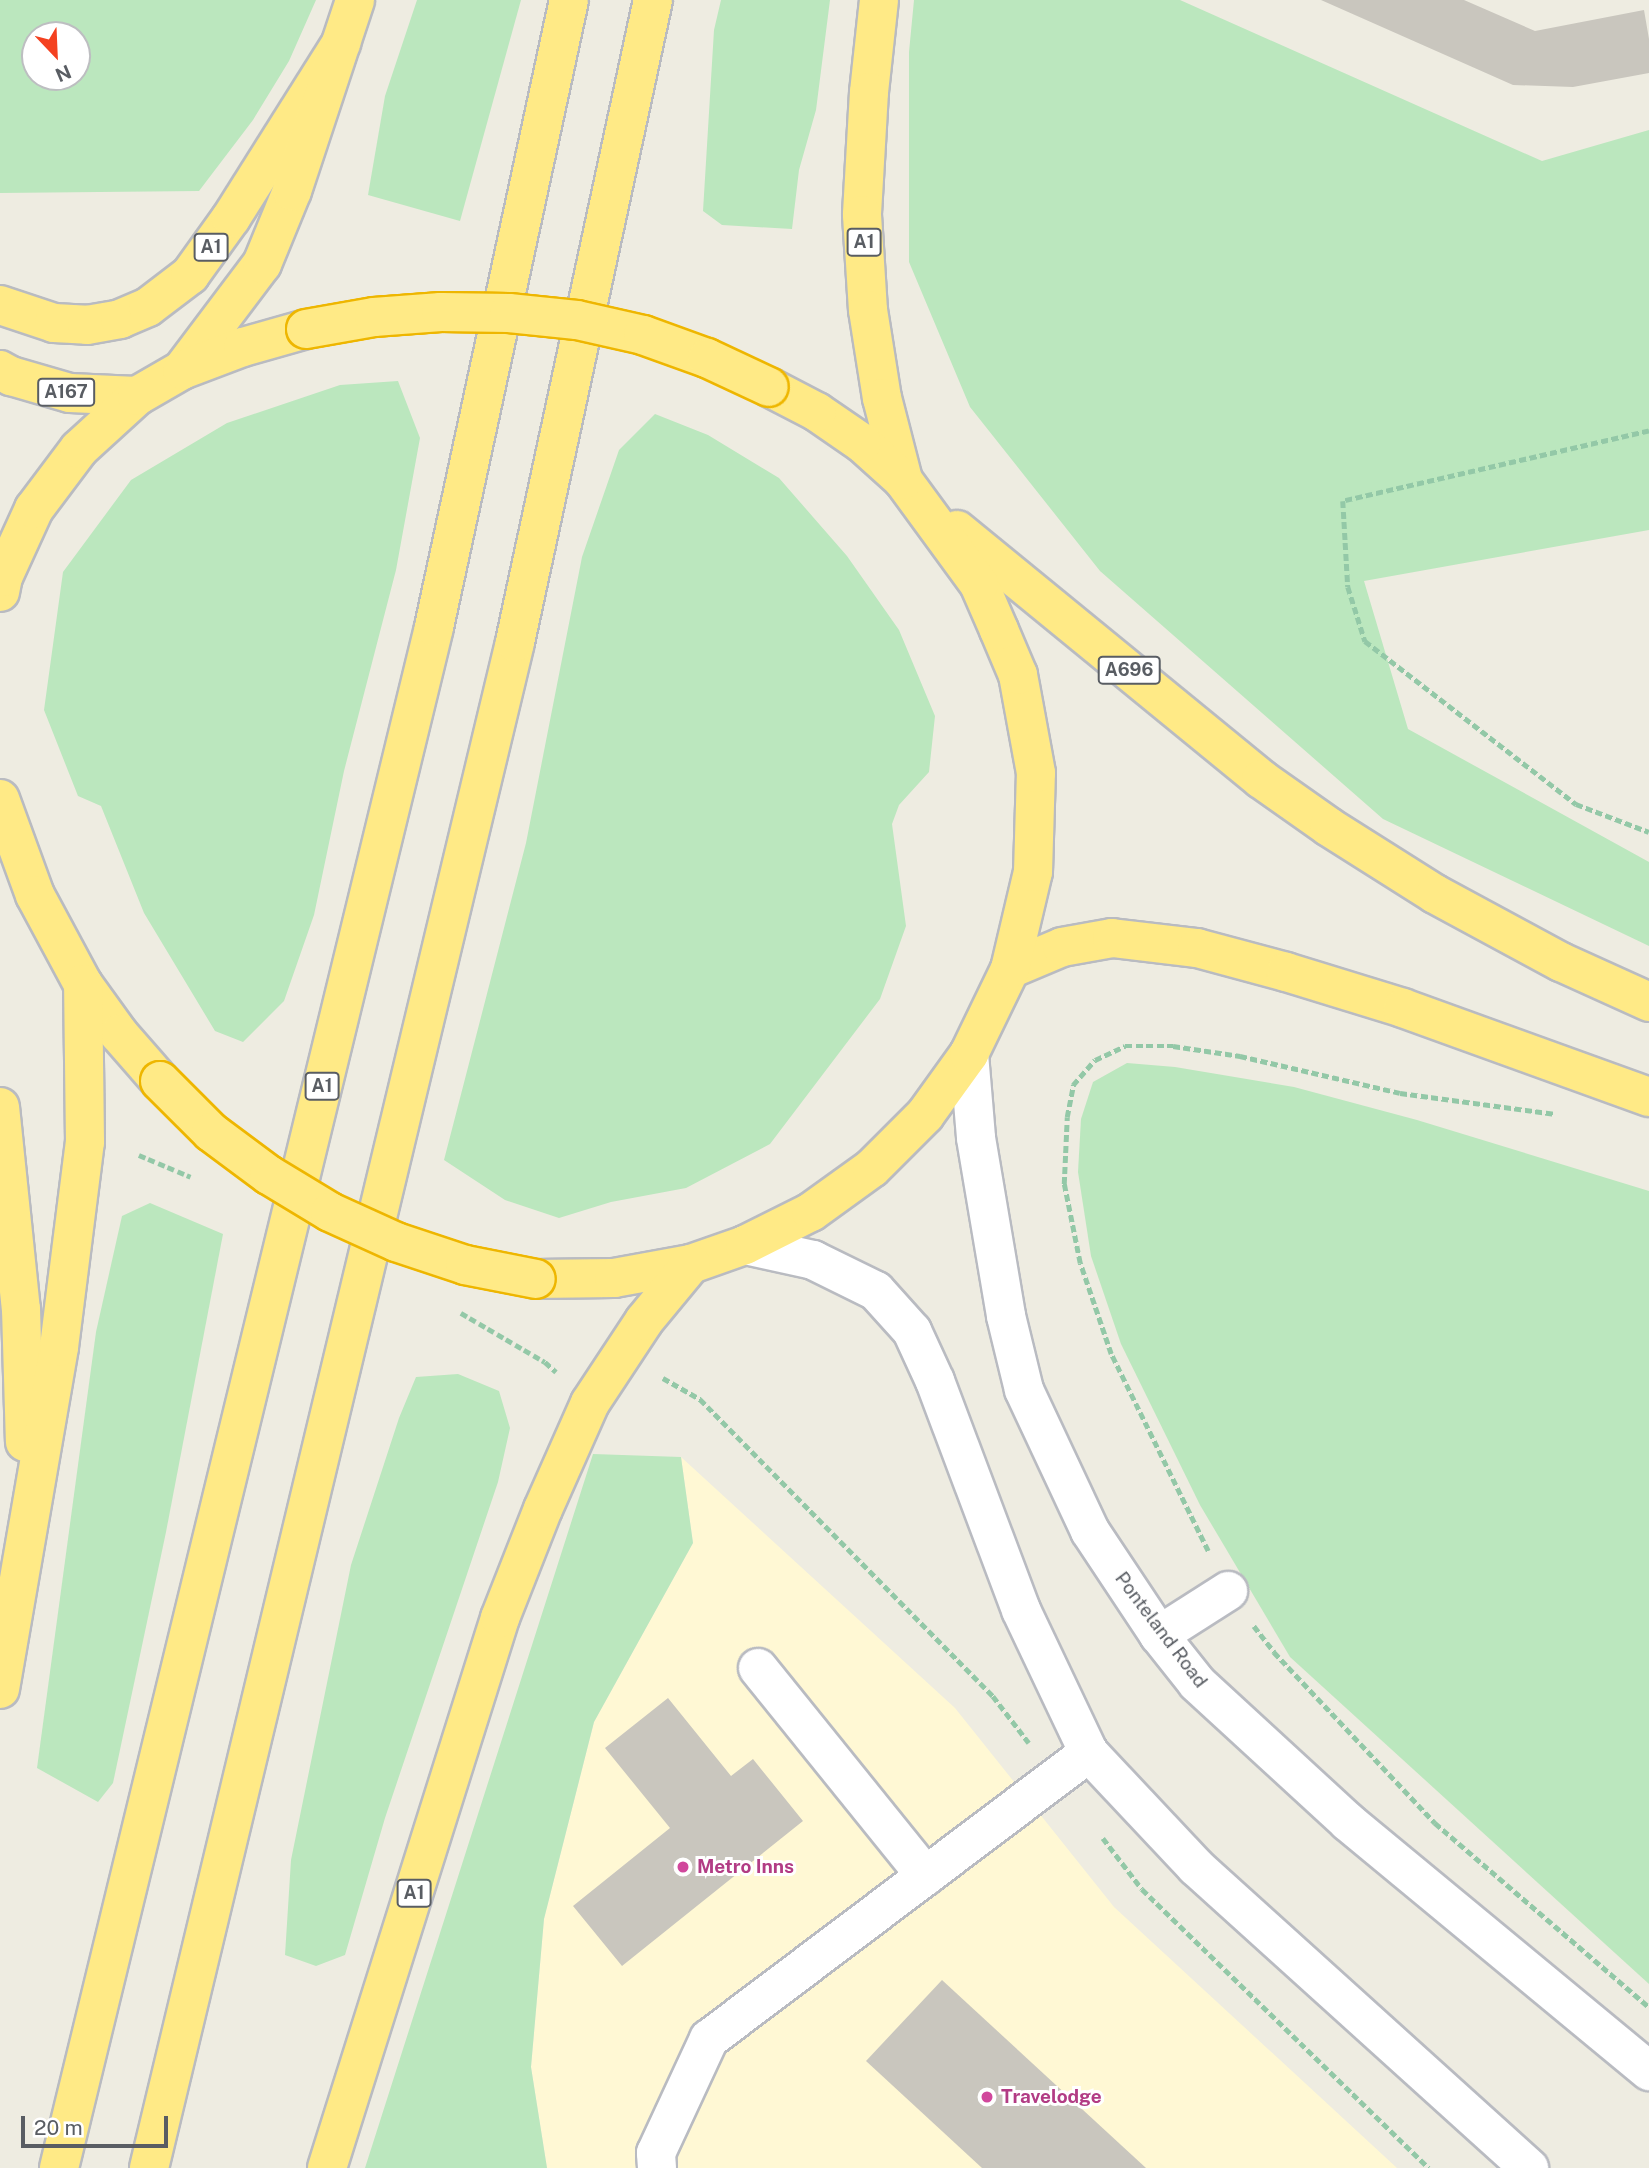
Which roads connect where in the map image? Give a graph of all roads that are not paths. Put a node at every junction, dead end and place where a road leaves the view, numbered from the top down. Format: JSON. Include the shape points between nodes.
{"nodes":[{"id":1,"x":355,"y":0,"type":"edge"},
{"id":2,"x":569,"y":0,"type":"edge"},
{"id":3,"x":653,"y":0,"type":"edge"},
{"id":4,"x":879,"y":0,"type":"edge"},
{"id":5,"x":341,"y":43,"type":"junction"},
{"id":6,"x":0,"y":306,"type":"edge"},
{"id":7,"x":0,"y":370,"type":"edge"},
{"id":8,"x":182,"y":370,"type":"junction"},
{"id":9,"x":136,"y":396,"type":"junction"},
{"id":10,"x":913,"y":491,"type":"junction"},
{"id":11,"x":0,"y":592,"type":"edge"},
{"id":12,"x":0,"y":799,"type":"edge"},
{"id":13,"x":1010,"y":969,"type":"junction"},
{"id":14,"x":83,"y":984,"type":"junction"},
{"id":15,"x":1649,"y":1002,"type":"edge"},
{"id":16,"x":968,"y":1054,"type":"junction"},
{"id":17,"x":1649,"y":1097,"type":"edge"},
{"id":18,"x":0,"y":1107,"type":"edge"},
{"id":19,"x":745,"y":1245,"type":"junction"},
{"id":20,"x":691,"y":1264,"type":"junction"},
{"id":21,"x":28,"y":1518,"type":"junction"},
{"id":22,"x":1228,"y":1591,"type":"road end"},
{"id":23,"x":1159,"y":1635,"type":"junction"},
{"id":24,"x":758,"y":1668,"type":"dead end"},
{"id":25,"x":0,"y":1689,"type":"edge"},
{"id":26,"x":1089,"y":1754,"type":"junction"},
{"id":27,"x":926,"y":1876,"type":"junction"},
{"id":28,"x":1649,"y":2071,"type":"edge"},
{"id":29,"x":59,"y":2168,"type":"edge"},
{"id":30,"x":149,"y":2168,"type":"edge"},
{"id":31,"x":327,"y":2168,"type":"edge"},
{"id":32,"x":657,"y":2168,"type":"edge"},
{"id":33,"x":1529,"y":2168,"type":"edge"}],
"edges":[{"from":1,"to":5,"type":"highway","number":"A1"},
{"from":2,"to":29,"type":"highway","number":"A1","via":[[430,640]]},
{"from":3,"to":30,"type":"highway","via":[[515,642]]},
{"from":4,"to":10,"type":"highway","number":"A1","via":[[862,215],[870,323],[882,398]]},
{"from":5,"to":6,"type":"highway","number":"A1","via":[[232,218],[190,275],[148,307],[120,319],[87,325],[54,323]]},
{"from":5,"to":8,"type":"highway","number":"A1","via":[[292,191],[262,264]]},
{"from":7,"to":9,"type":"highway","number":"A167","via":[[70,393]]},
{"from":8,"to":9,"type":"highway"},
{"from":8,"to":10,"type":"highway","bridge":true,"via":[[306,329],[374,317],[509,313],[577,320],[642,335],[769,387],[862,443]]},
{"from":9,"to":11,"type":"highway","via":[[79,449],[34,509]]},
{"from":10,"to":13,"type":"highway","via":[[979,584],[1018,675],[1036,773],[1033,872]]},
{"from":10,"to":15,"type":"highway","number":"A696","via":[[1261,779],[1329,827],[1435,894],[1560,962]]},
{"from":12,"to":14,"type":"highway","via":[[35,895]]},
{"from":13,"to":16,"type":"highway"},
{"from":13,"to":17,"type":"highway","via":[[1062,947],[1112,938],[1197,948],[1403,1009]]},
{"from":14,"to":20,"type":"highway","bridge":true,"via":[[119,1034],[211,1132],[330,1212],[464,1265],[536,1279],[614,1278]]},
{"from":14,"to":21,"type":"highway","via":[[85,1142],[59,1347]]},
{"from":16,"to":19,"type":"highway","via":[[925,1115],[872,1168],[811,1212]]},
{"from":16,"to":23,"type":"main road","name":"Ponteland Road","via":[[976,1138],[1006,1316],[1024,1390],[1090,1531]]},
{"from":18,"to":21,"type":"highway","via":[[21,1309]]},
{"from":19,"to":20,"type":"highway"},
{"from":19,"to":26,"type":"main road","via":[[814,1260],[876,1291],[912,1331],[1021,1610]]},
{"from":20,"to":31,"type":"highway","number":"A1","via":[[644,1321],[590,1403],[543,1509],[500,1618]]},
{"from":21,"to":25,"type":"highway"},
{"from":22,"to":23,"type":"main road"},
{"from":23,"to":28,"type":"main road","name":"Ponteland Road","via":[[1197,1683],[1348,1822]]},
{"from":24,"to":27,"type":"main road"},
{"from":26,"to":27,"type":"main road"},
{"from":26,"to":33,"type":"main road","via":[[1196,1867]]},
{"from":27,"to":32,"type":"main road","via":[[709,2039],[656,2153]]}]}
